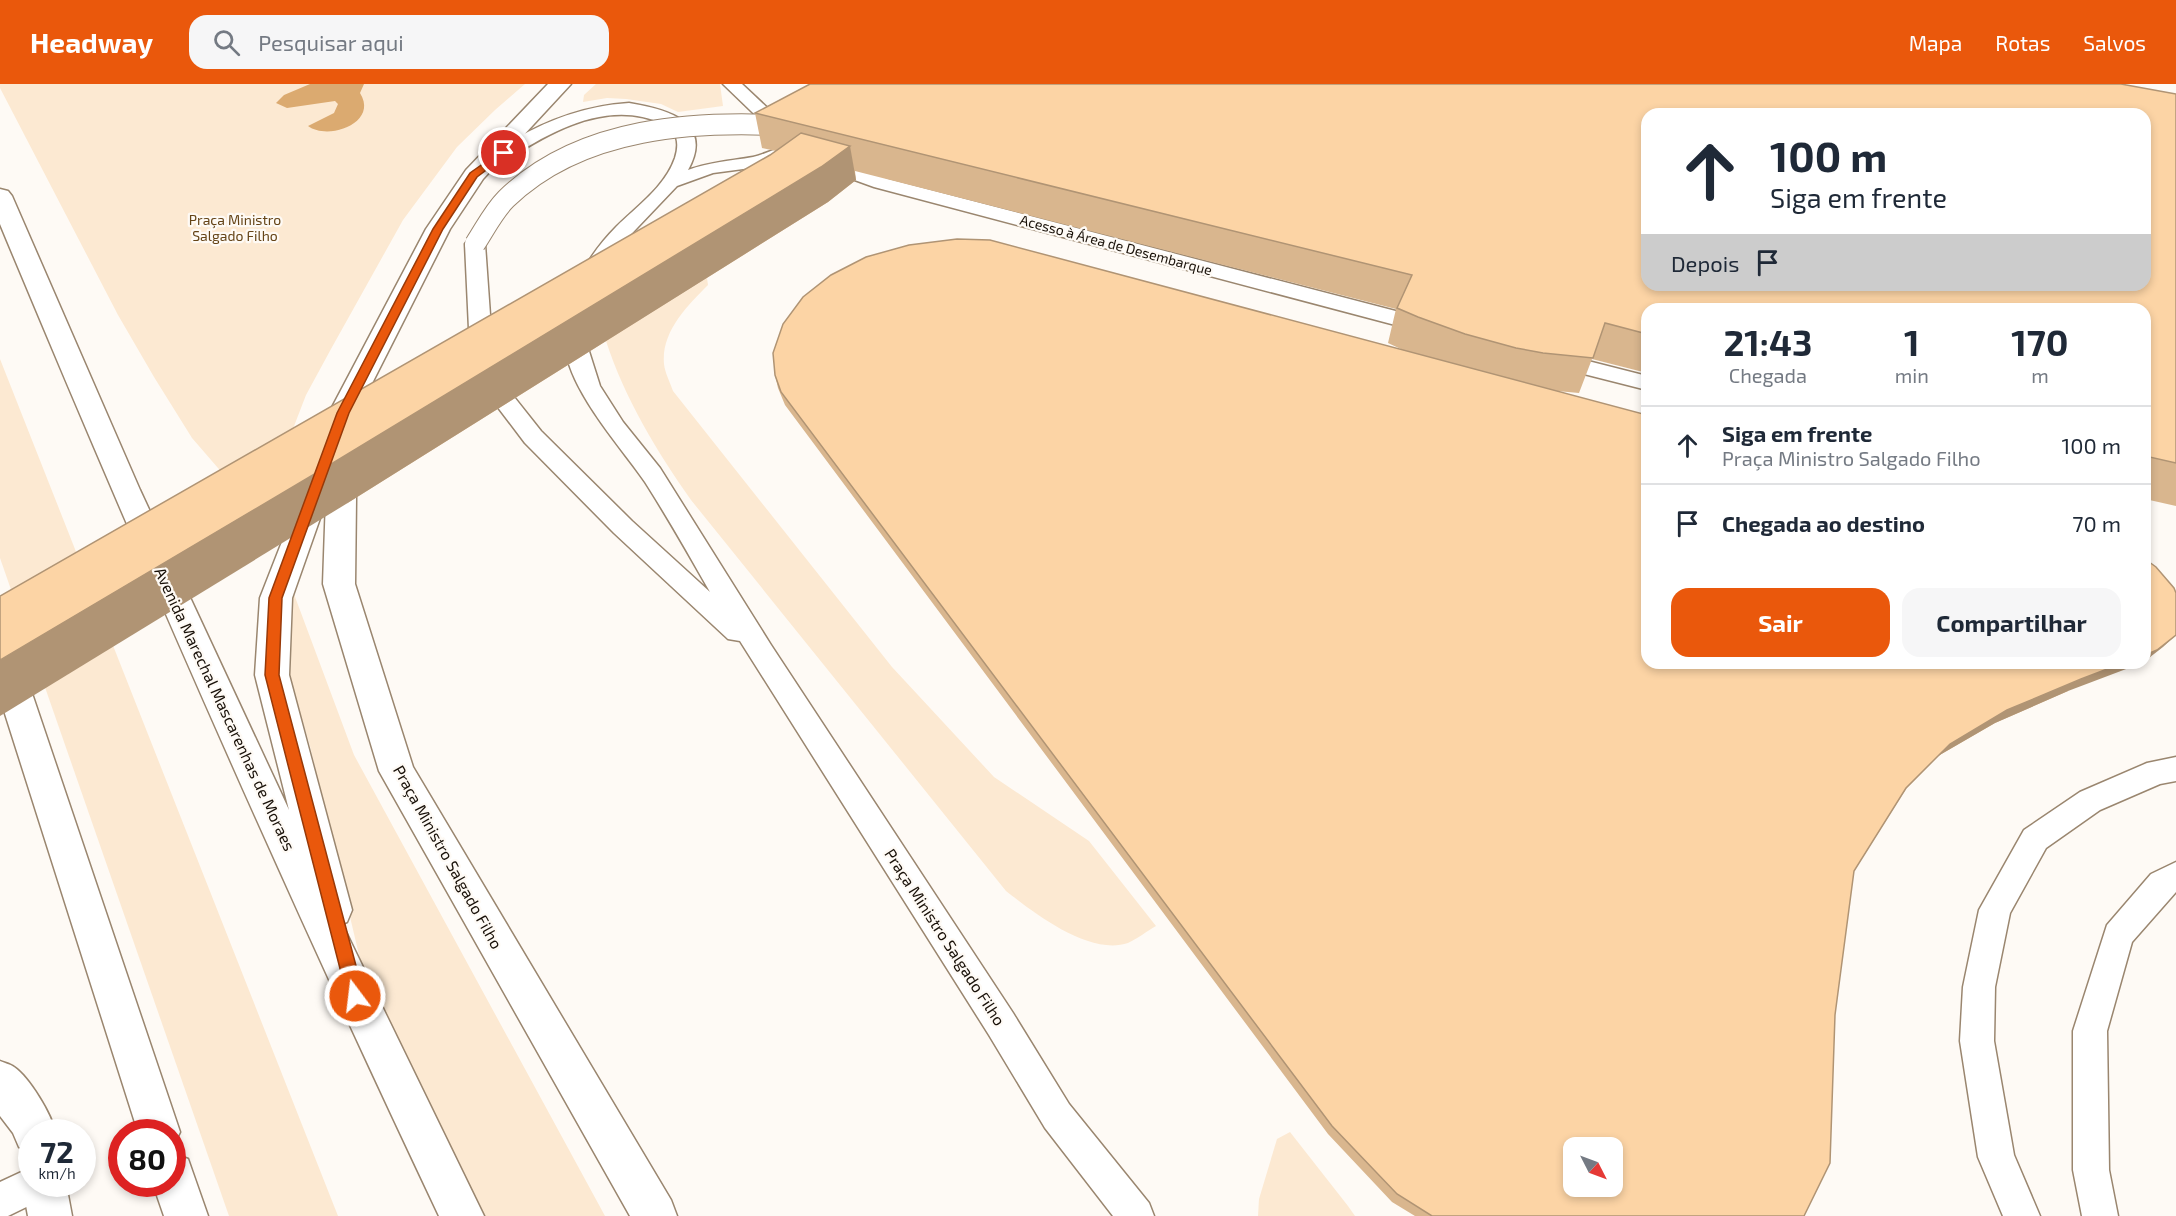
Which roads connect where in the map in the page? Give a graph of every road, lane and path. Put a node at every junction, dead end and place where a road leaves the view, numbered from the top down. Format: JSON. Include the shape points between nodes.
{"nodes":[{"id":1,"x":560,"y":84,"type":"edge"},
{"id":2,"x":732,"y":84,"type":"edge"},
{"id":3,"x":804,"y":126,"type":"edge"},
{"id":4,"x":834,"y":166,"type":"edge"},
{"id":5,"x":474,"y":175,"type":"junction"},
{"id":6,"x":672,"y":182,"type":"junction"},
{"id":7,"x":0,"y":196,"type":"edge"},
{"id":8,"x":1399,"y":319,"type":"edge"},
{"id":9,"x":1588,"y":368,"type":"edge"},
{"id":10,"x":1641,"y":381,"type":"edge"},
{"id":11,"x":343,"y":413,"type":"junction"},
{"id":12,"x":0,"y":646,"type":"edge"},
{"id":13,"x":761,"y":653,"type":"junction"},
{"id":14,"x":2176,"y":769,"type":"edge"},
{"id":15,"x":2176,"y":876,"type":"edge"},
{"id":16,"x":355,"y":996,"type":"junction"},
{"id":17,"x":0,"y":1082,"type":"edge"},
{"id":18,"x":29,"y":1119,"type":"edge"},
{"id":19,"x":155,"y":1119,"type":"edge"},
{"id":20,"x":18,"y":1192,"type":"edge"},
{"id":21,"x":46,"y":1197,"type":"edge"},
{"id":22,"x":180,"y":1197,"type":"edge"},
{"id":23,"x":0,"y":1201,"type":"edge"},
{"id":24,"x":50,"y":1216,"type":"edge"},
{"id":25,"x":186,"y":1216,"type":"edge"},
{"id":26,"x":462,"y":1216,"type":"edge"},
{"id":27,"x":655,"y":1216,"type":"edge"},
{"id":28,"x":1136,"y":1216,"type":"edge"},
{"id":29,"x":2022,"y":1216,"type":"edge"},
{"id":30,"x":2100,"y":1216,"type":"edge"}],
"edges":[{"from":1,"to":5,"type":"main road","name":"Praça Ministro Salgado Filho"},
{"from":2,"to":6,"type":"lane","via":[[784,144],[759,162],[710,168]]},
{"from":3,"to":13,"type":"lane","name":"Praça Ministro Salgado Filho","bridge":true,"via":[[703,124],[665,128],[600,146],[544,171],[506,199],[475,244],[480,329],[492,384],[549,454]]},
{"from":4,"to":8,"type":"lane","name":"Acesso à Área de Desembarque","via":[[881,183]]},
{"from":5,"to":6,"type":"lane","name":"Praça Ministro Salgado Filho","via":[[519,141],[553,124],[584,112],[629,108],[652,111],[681,128],[688,142]]},
{"from":5,"to":11,"type":"main road","name":"Praça Ministro Salgado Filho","via":[[438,229]]},
{"from":6,"to":13,"type":"lane","name":"Praça Ministro Salgado Filho","via":[[594,267],[582,299],[576,345],[589,386],[615,428],[652,474]]},
{"from":7,"to":16,"type":"main road","name":"Avenida Marechal Mascarenhas de Moraes","via":[[125,490]]},
{"from":9,"to":10,"type":"lane"},
{"from":11,"to":16,"type":"main road","via":[[276,598],[272,675]]},
{"from":11,"to":27,"type":"main road","name":"Praça Ministro Salgado Filho","via":[[339,584],[398,771]]},
{"from":12,"to":19,"type":"main road"},
{"from":13,"to":28,"type":"lane","name":"Praça Ministro Salgado Filho","via":[[1057,1116]]},
{"from":14,"to":29,"type":"lane","via":[[2157,772],[2090,801],[2035,839],[1995,910],[1980,987],[1977,1041],[1996,1157]]},
{"from":15,"to":30,"type":"lane","via":[[2162,884],[2118,935],[2090,1031],[2091,1170]]},
{"from":16,"to":26,"type":"main road","name":"Avenida Marechal Mascarenhas de Moraes"},
{"from":17,"to":18,"type":"main road"},
{"from":20,"to":23,"type":"lane"},
{"from":21,"to":24,"type":"main road"},
{"from":22,"to":25,"type":"main road"}]}
